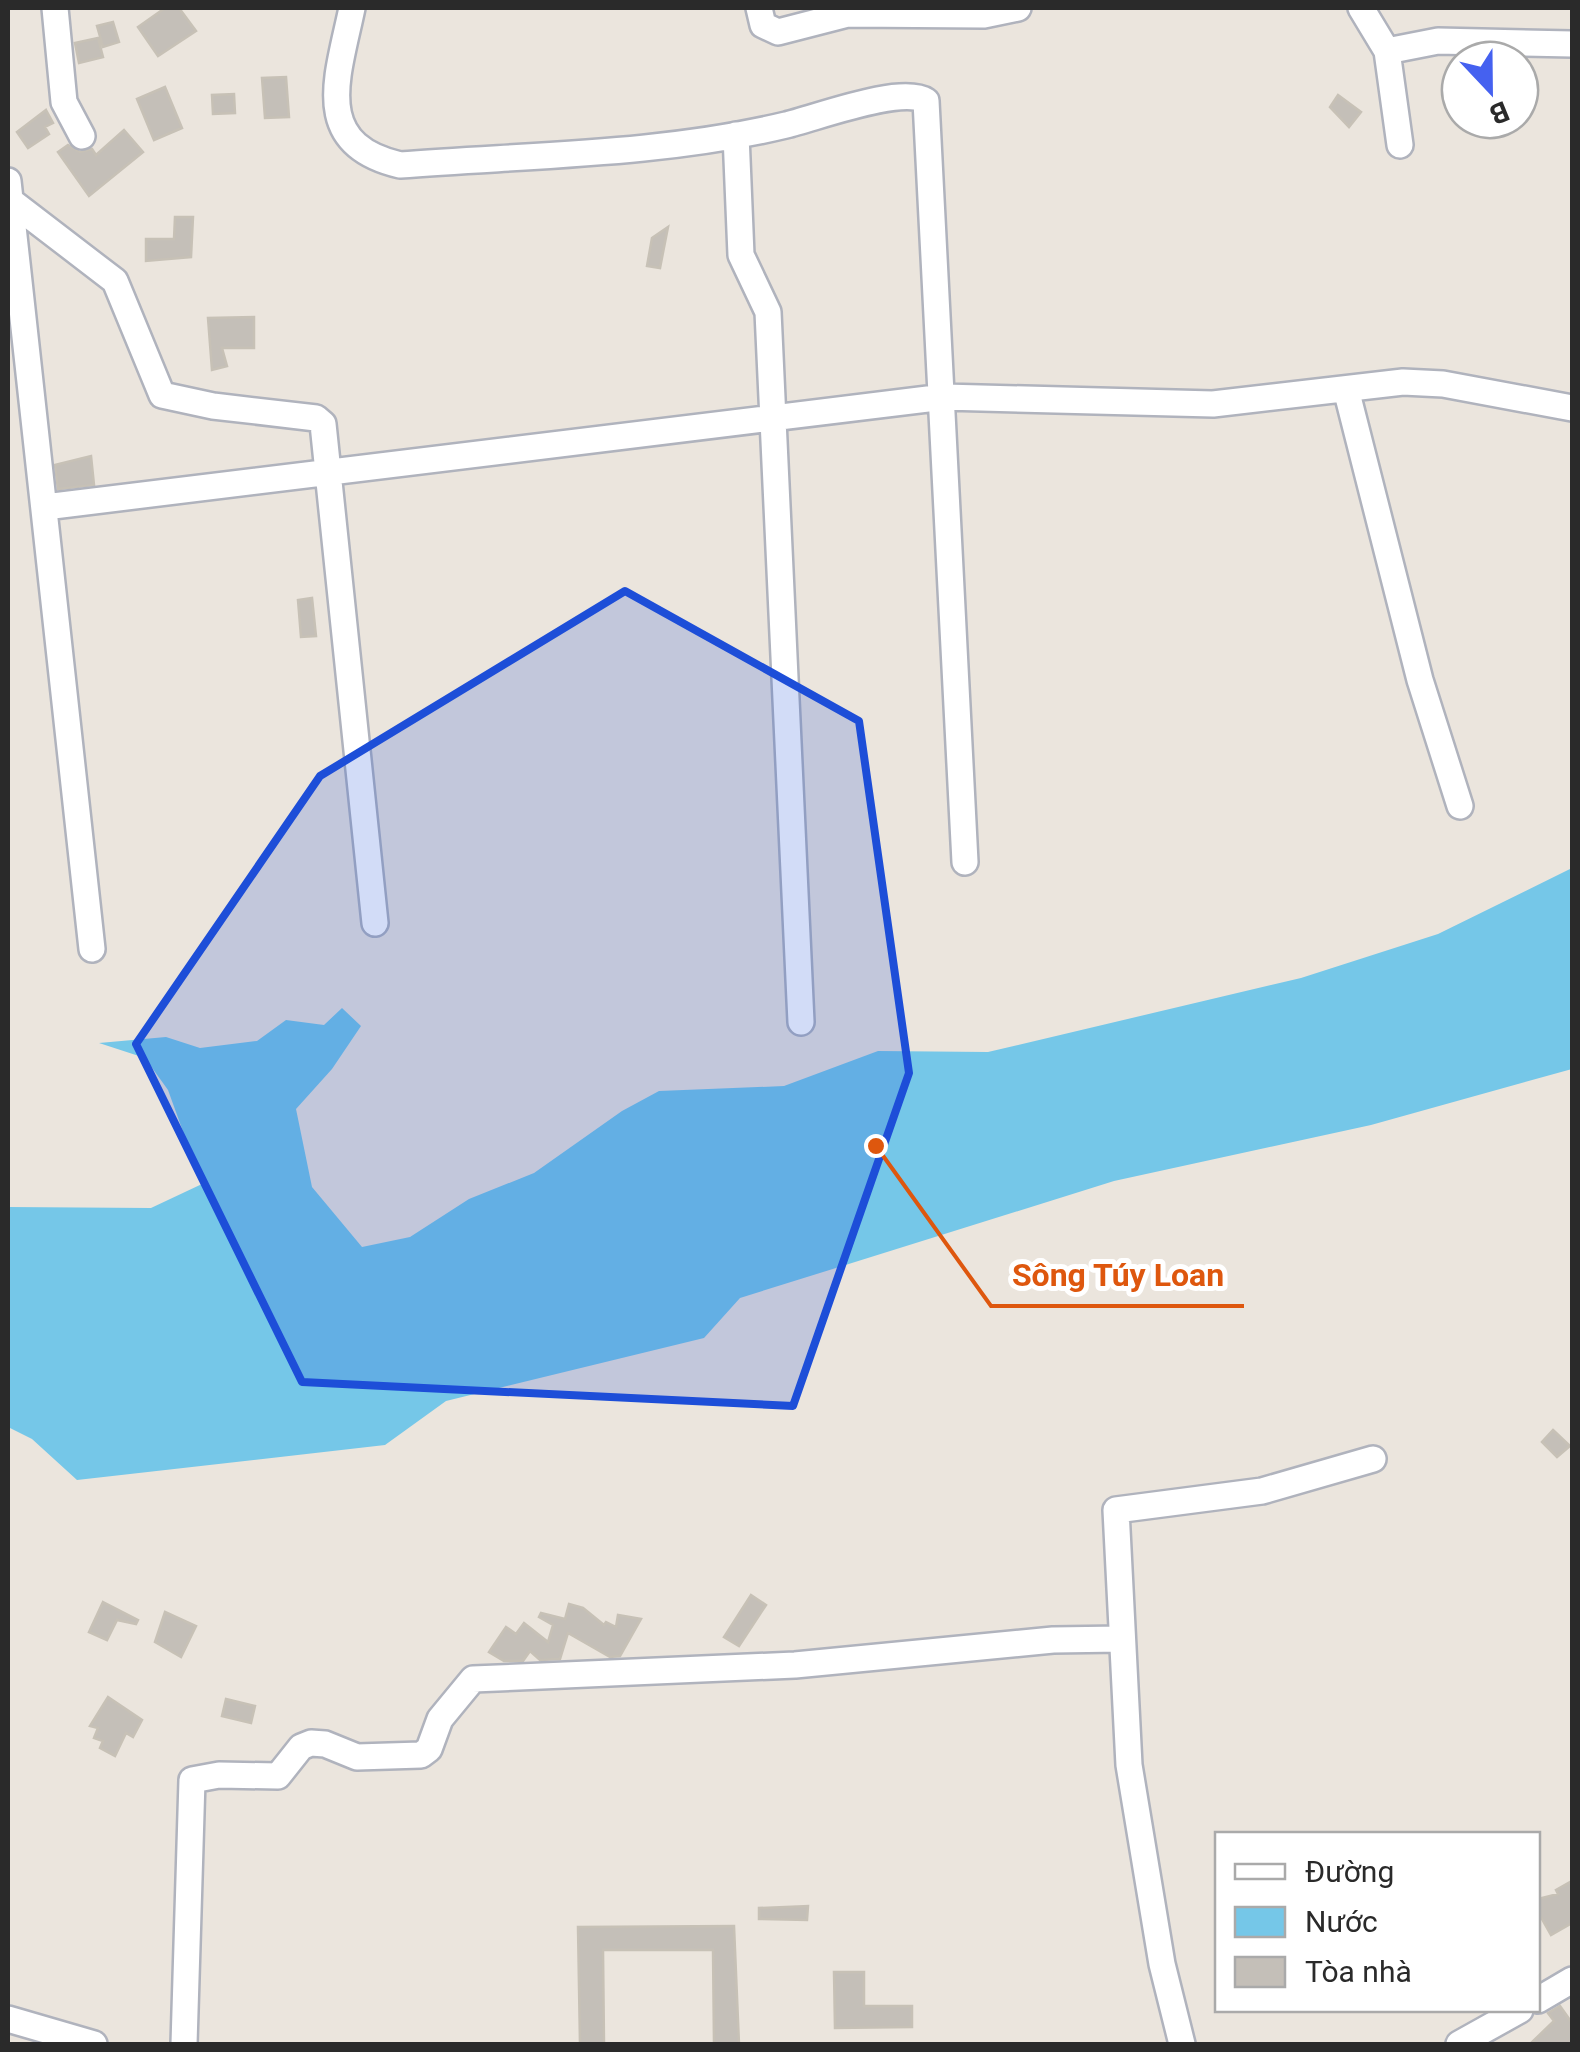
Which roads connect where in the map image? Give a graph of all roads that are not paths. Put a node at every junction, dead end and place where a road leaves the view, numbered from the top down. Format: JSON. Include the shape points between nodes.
{"nodes":[{"id":1,"x":56,"y":8,"type":"edge"},
{"id":2,"x":352,"y":8,"type":"edge"},
{"id":3,"x":759,"y":8,"type":"edge"},
{"id":4,"x":1018,"y":8,"type":"edge"},
{"id":5,"x":1361,"y":8,"type":"edge"},
{"id":6,"x":1572,"y":44,"type":"edge"},
{"id":7,"x":1386,"y":50,"type":"junction"},
{"id":8,"x":82,"y":136,"type":"dead end"},
{"id":9,"x":736,"y":136,"type":"junction"},
{"id":10,"x":1400,"y":145,"type":"dead end"},
{"id":11,"x":8,"y":182,"type":"edge"},
{"id":12,"x":8,"y":199,"type":"edge"},
{"id":13,"x":1346,"y":389,"type":"junction"},
{"id":14,"x":944,"y":397,"type":"junction"},
{"id":15,"x":1572,"y":408,"type":"edge"},
{"id":16,"x":774,"y":415,"type":"junction"},
{"id":17,"x":330,"y":471,"type":"junction"},
{"id":18,"x":45,"y":507,"type":"junction"},
{"id":19,"x":1460,"y":806,"type":"dead end"},
{"id":20,"x":965,"y":862,"type":"dead end"},
{"id":21,"x":375,"y":923,"type":"dead end"},
{"id":22,"x":92,"y":949,"type":"dead end"},
{"id":23,"x":801,"y":1022,"type":"dead end"},
{"id":24,"x":1373,"y":1459,"type":"dead end"},
{"id":25,"x":1121,"y":1639,"type":"junction"},
{"id":26,"x":1572,"y":1980,"type":"edge"},
{"id":27,"x":1540,"y":1999,"type":"edge"},
{"id":28,"x":1516,"y":2012,"type":"edge"},
{"id":29,"x":8,"y":2019,"type":"edge"},
{"id":30,"x":94,"y":2044,"type":"edge"},
{"id":31,"x":184,"y":2044,"type":"edge"},
{"id":32,"x":1182,"y":2044,"type":"edge"},
{"id":33,"x":1459,"y":2044,"type":"edge"}],
"edges":[{"from":1,"to":8,"type":"street","via":[[64,102]]},
{"from":2,"to":9,"type":"street","via":[[335,94],[343,132],[367,158],[400,166]]},
{"from":3,"to":4,"type":"street","via":[[763,25],[778,32],[848,14],[984,15]]},
{"from":5,"to":7,"type":"street"},
{"from":6,"to":7,"type":"street","via":[[1438,41]]},
{"from":7,"to":10,"type":"street"},
{"from":9,"to":14,"type":"street","via":[[871,102],[913,96],[928,104]]},
{"from":9,"to":16,"type":"street","via":[[739,241],[768,312]]},
{"from":11,"to":12,"type":"street"},
{"from":12,"to":17,"type":"street","via":[[115,281],[162,395],[316,418],[323,424]]},
{"from":12,"to":18,"type":"street"},
{"from":13,"to":14,"type":"street","via":[[1213,404]]},
{"from":13,"to":15,"type":"street","via":[[1444,384]]},
{"from":13,"to":19,"type":"street","via":[[1420,680]]},
{"from":14,"to":16,"type":"street"},
{"from":14,"to":20,"type":"street"},
{"from":16,"to":17,"type":"street"},
{"from":16,"to":23,"type":"street"},
{"from":17,"to":18,"type":"street"},
{"from":17,"to":21,"type":"street"},
{"from":18,"to":22,"type":"street"},
{"from":24,"to":25,"type":"street","via":[[1262,1491],[1120,1506],[1115,1514]]},
{"from":25,"to":31,"type":"street","via":[[795,1666],[472,1679],[422,1755],[357,1757],[310,1744],[278,1776],[192,1780]]},
{"from":25,"to":32,"type":"street","via":[[1134,1798]]},
{"from":26,"to":27,"type":"street"},
{"from":28,"to":33,"type":"street"},
{"from":29,"to":30,"type":"street"}]}
